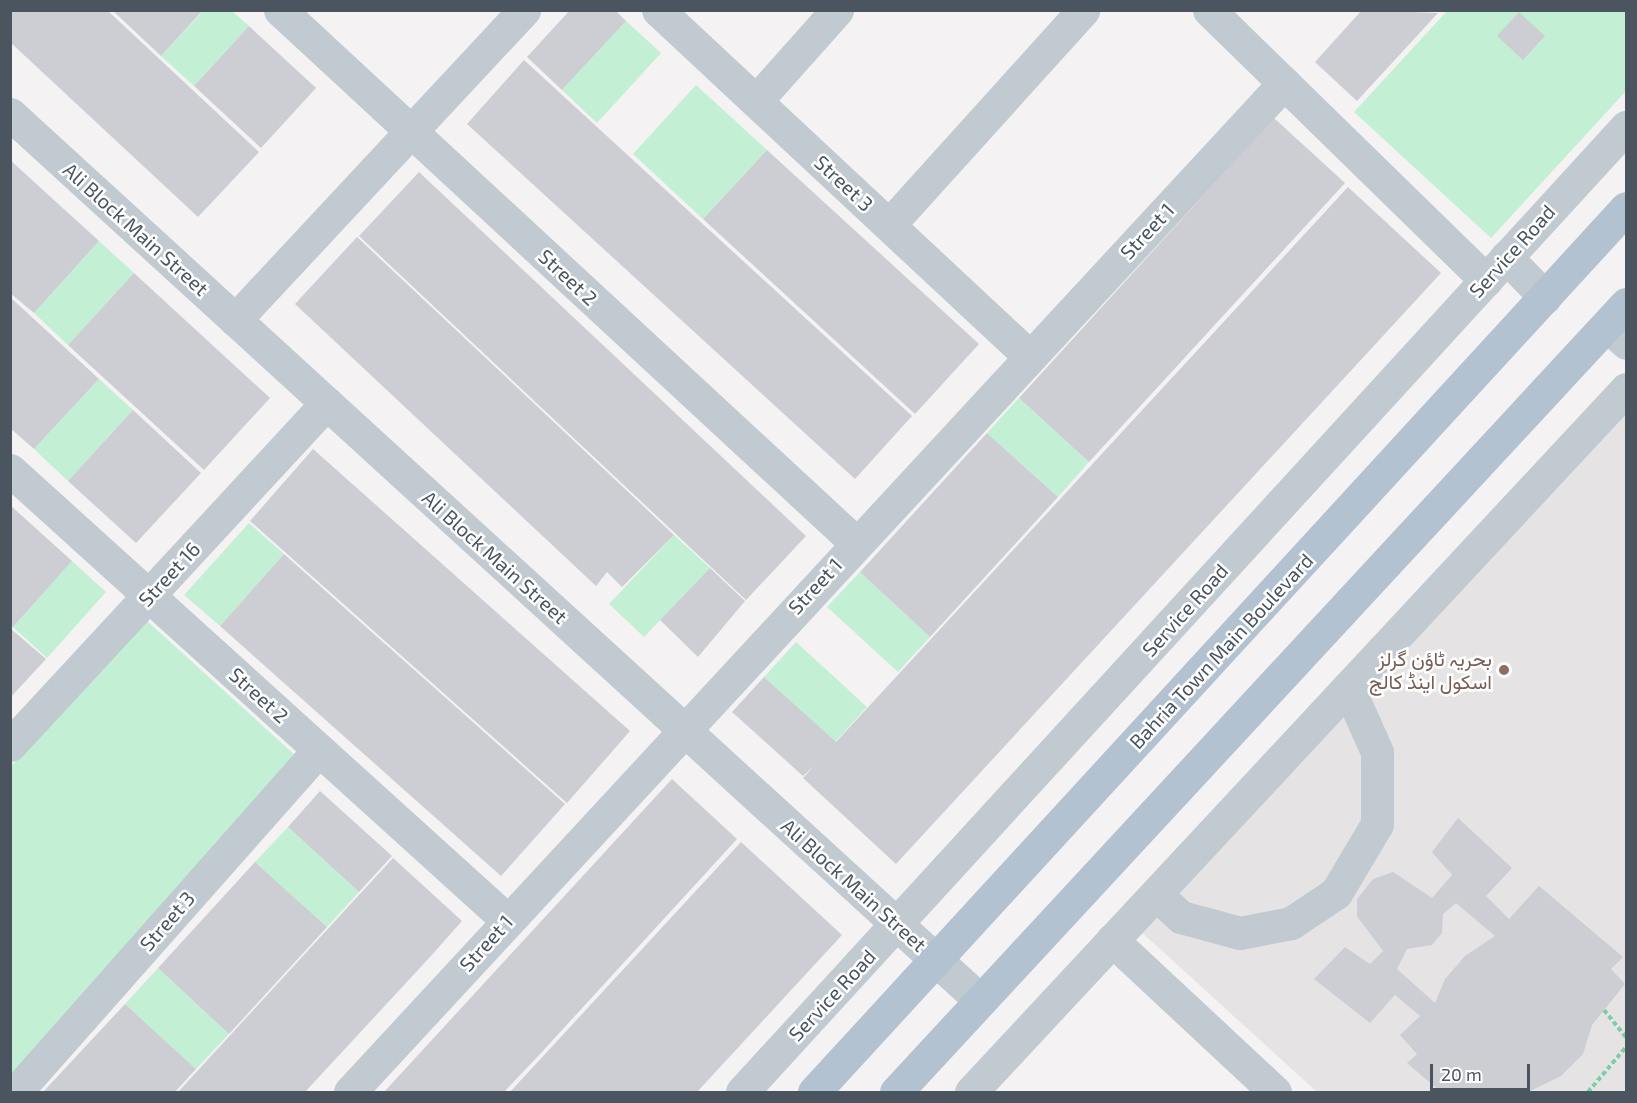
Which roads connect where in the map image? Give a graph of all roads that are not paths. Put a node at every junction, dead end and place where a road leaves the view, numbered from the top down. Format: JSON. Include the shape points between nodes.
{"nodes":[{"id":1,"x":280,"y":10,"type":"edge"},
{"id":2,"x":524,"y":10,"type":"edge"},
{"id":3,"x":658,"y":10,"type":"edge"},
{"id":4,"x":837,"y":10,"type":"edge"},
{"id":5,"x":1083,"y":10,"type":"edge"},
{"id":6,"x":1209,"y":10,"type":"edge"},
{"id":7,"x":1284,"y":83,"type":"junction"},
{"id":8,"x":756,"y":101,"type":"junction"},
{"id":9,"x":10,"y":114,"type":"edge"},
{"id":10,"x":1626,"y":127,"type":"edge"},
{"id":11,"x":411,"y":132,"type":"junction"},
{"id":12,"x":1626,"y":208,"type":"edge"},
{"id":13,"x":888,"y":225,"type":"junction"},
{"id":14,"x":1496,"y":269,"type":"junction"},
{"id":15,"x":1545,"y":297,"type":"junction"},
{"id":16,"x":235,"y":320,"type":"junction"},
{"id":17,"x":1620,"y":324,"type":"edge"},
{"id":18,"x":1029,"y":356,"type":"junction"},
{"id":19,"x":1626,"y":389,"type":"edge"},
{"id":20,"x":327,"y":403,"type":"junction"},
{"id":21,"x":10,"y":470,"type":"edge"},
{"id":22,"x":856,"y":543,"type":"junction"},
{"id":23,"x":150,"y":595,"type":"junction"},
{"id":24,"x":1348,"y":687,"type":"junction"},
{"id":25,"x":682,"y":729,"type":"junction"},
{"id":26,"x":10,"y":745,"type":"edge"},
{"id":27,"x":319,"y":750,"type":"junction"},
{"id":28,"x":1156,"y":894,"type":"junction"},
{"id":29,"x":507,"y":920,"type":"junction"},
{"id":30,"x":897,"y":925,"type":"junction"},
{"id":31,"x":1112,"y":940,"type":"junction"},
{"id":32,"x":936,"y":961,"type":"junction"},
{"id":33,"x":980,"y":1000,"type":"junction"},
{"id":34,"x":16,"y":1092,"type":"edge"},
{"id":35,"x":350,"y":1092,"type":"edge"},
{"id":36,"x":742,"y":1092,"type":"edge"},
{"id":37,"x":814,"y":1092,"type":"edge"},
{"id":38,"x":896,"y":1092,"type":"edge"},
{"id":39,"x":971,"y":1092,"type":"edge"},
{"id":40,"x":1275,"y":1092,"type":"edge"}],
"edges":[{"from":1,"to":11,"type":"street","name":"Street 2"},
{"from":2,"to":11,"type":"street"},
{"from":3,"to":8,"type":"street","name":"Street 3"},
{"from":4,"to":8,"type":"street"},
{"from":5,"to":13,"type":"street"},
{"from":6,"to":7,"type":"street"},
{"from":7,"to":14,"type":"street"},
{"from":7,"to":18,"type":"street","name":"Street 1"},
{"from":8,"to":13,"type":"street","name":"Street 3"},
{"from":9,"to":16,"type":"street","name":"Ali Block Main Street"},
{"from":10,"to":14,"type":"street","name":"Service Road"},
{"from":11,"to":16,"type":"street"},
{"from":11,"to":22,"type":"street","name":"Street 2"},
{"from":12,"to":15,"type":"main road","name":"Bahria Town Main Boulevard"},
{"from":13,"to":18,"type":"street","name":"Street 3"},
{"from":14,"to":15,"type":"street"},
{"from":14,"to":30,"type":"street","name":"Service Road"},
{"from":15,"to":32,"type":"main road","name":"Bahria Town Main Boulevard"},
{"from":16,"to":20,"type":"street","name":"Ali Block Main Street"},
{"from":17,"to":33,"type":"main road"},
{"from":18,"to":22,"type":"street","name":"Street 1"},
{"from":19,"to":24,"type":"street"},
{"from":20,"to":23,"type":"street","name":"Street 16"},
{"from":20,"to":25,"type":"street","name":"Ali Block Main Street"},
{"from":21,"to":23,"type":"street","name":"Street 2"},
{"from":22,"to":25,"type":"street","name":"Street 1"},
{"from":23,"to":26,"type":"street","name":"Street 16"},
{"from":23,"to":27,"type":"street","name":"Street 2"},
{"from":24,"to":28,"type":"street"},
{"from":24,"to":28,"type":"street","via":[[1377,752],[1377,824],[1336,893],[1292,923],[1240,933],[1181,917]]},
{"from":25,"to":29,"type":"street","name":"Street 1"},
{"from":25,"to":30,"type":"street","name":"Ali Block Main Street"},
{"from":27,"to":29,"type":"street","name":"Street 2"},
{"from":27,"to":34,"type":"street","name":"Street 3"},
{"from":28,"to":31,"type":"street"},
{"from":29,"to":35,"type":"street","name":"Street 1"},
{"from":30,"to":32,"type":"street","name":"Ali Block Main Street"},
{"from":30,"to":36,"type":"street","name":"Service Road"},
{"from":31,"to":39,"type":"street"},
{"from":31,"to":40,"type":"street"},
{"from":32,"to":33,"type":"street","name":"Ali Block Main Street"},
{"from":32,"to":37,"type":"main road","name":"Bahria Town Main Boulevard"},
{"from":33,"to":38,"type":"main road"}]}
